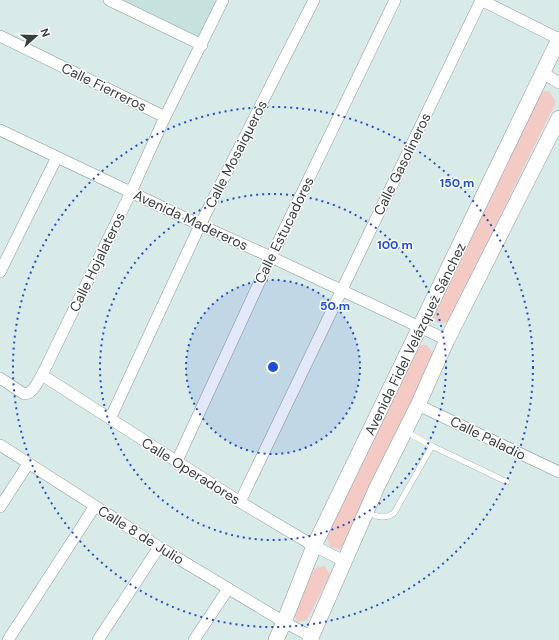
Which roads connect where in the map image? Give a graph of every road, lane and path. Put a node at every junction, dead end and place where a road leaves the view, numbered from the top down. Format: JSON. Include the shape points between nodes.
{"nodes":[{"id":1,"x":109,"y":0,"type":"edge"},
{"id":2,"x":223,"y":0,"type":"edge"},
{"id":3,"x":314,"y":0,"type":"edge"},
{"id":4,"x":395,"y":0,"type":"edge"},
{"id":5,"x":481,"y":0,"type":"edge"},
{"id":6,"x":0,"y":36,"type":"edge"},
{"id":7,"x":559,"y":39,"type":"edge"},
{"id":8,"x":202,"y":45,"type":"junction"},
{"id":9,"x":543,"y":74,"type":"junction"},
{"id":10,"x":559,"y":83,"type":"edge"},
{"id":11,"x":165,"y":117,"type":"junction"},
{"id":12,"x":559,"y":118,"type":"edge"},
{"id":13,"x":0,"y":130,"type":"edge"},
{"id":14,"x":57,"y":157,"type":"junction"},
{"id":15,"x":131,"y":192,"type":"junction"},
{"id":16,"x":200,"y":225,"type":"junction"},
{"id":17,"x":271,"y":257,"type":"junction"},
{"id":18,"x":0,"y":272,"type":"edge"},
{"id":19,"x":342,"y":290,"type":"junction"},
{"id":20,"x":420,"y":328,"type":"junction"},
{"id":21,"x":447,"y":340,"type":"junction"},
{"id":22,"x":42,"y":375,"type":"junction"},
{"id":23,"x":0,"y":378,"type":"edge"},
{"id":24,"x":418,"y":405,"type":"junction"},
{"id":25,"x":110,"y":419,"type":"junction"},
{"id":26,"x":405,"y":431,"type":"junction"},
{"id":27,"x":0,"y":445,"type":"edge"},
{"id":28,"x":432,"y":446,"type":"junction"},
{"id":29,"x":177,"y":461,"type":"junction"},
{"id":30,"x":28,"y":464,"type":"junction"},
{"id":31,"x":559,"y":472,"type":"edge"},
{"id":32,"x":507,"y":482,"type":"dead end"},
{"id":33,"x":240,"y":502,"type":"junction"},
{"id":34,"x":95,"y":506,"type":"junction"},
{"id":35,"x":0,"y":507,"type":"edge"},
{"id":36,"x":366,"y":513,"type":"junction"},
{"id":37,"x":314,"y":546,"type":"junction"},
{"id":38,"x":159,"y":547,"type":"junction"},
{"id":39,"x":344,"y":561,"type":"junction"},
{"id":40,"x":228,"y":589,"type":"junction"},
{"id":41,"x":284,"y":622,"type":"junction"},
{"id":42,"x":312,"y":639,"type":"edge"},
{"id":43,"x":8,"y":640,"type":"edge"},
{"id":44,"x":98,"y":640,"type":"edge"},
{"id":45,"x":194,"y":640,"type":"edge"},
{"id":46,"x":276,"y":640,"type":"edge"}],
"edges":[{"from":1,"to":8,"type":"street"},
{"from":2,"to":8,"type":"street","name":"Calle Hojalateros"},
{"from":3,"to":16,"type":"street","name":"Calle Mosaiqueros"},
{"from":4,"to":17,"type":"street","name":"Calle Estucadores"},
{"from":5,"to":7,"type":"street"},
{"from":5,"to":19,"type":"street","name":"Calle Gasolineros"},
{"from":6,"to":11,"type":"street","name":"Calle Fierreros"},
{"from":7,"to":9,"type":"main road","name":"Avenida Fidel Velázquez Sánchez"},
{"from":8,"to":11,"type":"street","name":"Calle Hojalateros"},
{"from":9,"to":10,"type":"street"},
{"from":9,"to":20,"type":"main road","name":"Avenida Fidel Velázquez Sánchez"},
{"from":11,"to":15,"type":"street","name":"Calle Hojalateros"},
{"from":12,"to":21,"type":"main road","name":"Avenida Fidel Velázquez Sánchez"},
{"from":13,"to":14,"type":"street","name":"Avenida Madereros"},
{"from":14,"to":15,"type":"street","name":"Avenida Madereros"},
{"from":14,"to":18,"type":"street"},
{"from":15,"to":16,"type":"street","name":"Avenida Madereros"},
{"from":15,"to":22,"type":"street","name":"Calle Hojalateros"},
{"from":16,"to":17,"type":"street","name":"Avenida Madereros"},
{"from":16,"to":25,"type":"street","name":"Calle Mosaiqueros"},
{"from":17,"to":19,"type":"street","name":"Avenida Madereros"},
{"from":17,"to":29,"type":"street","name":"Calle Estucadores"},
{"from":19,"to":20,"type":"street","name":"Avenida Madereros"},
{"from":19,"to":33,"type":"street","name":"Calle Gasolineros"},
{"from":20,"to":21,"type":"street","name":"Avenida Madereros"},
{"from":20,"to":37,"type":"main road","name":"Avenida Fidel Velázquez Sánchez"},
{"from":21,"to":24,"type":"main road","name":"Avenida Fidel Velázquez Sánchez"},
{"from":22,"to":23,"type":"street","name":"Calle Hojalateros","via":[[30,392],[24,394]]},
{"from":22,"to":25,"type":"street","name":"Calle Operadores"},
{"from":24,"to":26,"type":"main road","name":"Avenida Fidel Velázquez Sánchez"},
{"from":24,"to":31,"type":"street","name":"Calle Paladio"},
{"from":25,"to":29,"type":"street","name":"Calle Operadores"},
{"from":26,"to":28,"type":"lane"},
{"from":26,"to":36,"type":"main road","name":"Avenida Fidel Velázquez Sánchez"},
{"from":27,"to":30,"type":"street","name":"Calle 8 de Julio"},
{"from":28,"to":32,"type":"lane"},
{"from":28,"to":36,"type":"lane","via":[[394,513],[386,518]]},
{"from":29,"to":33,"type":"street","name":"Calle Operadores"},
{"from":30,"to":34,"type":"street","name":"Calle 8 de Julio"},
{"from":30,"to":35,"type":"street"},
{"from":33,"to":37,"type":"street","name":"Calle Operadores"},
{"from":34,"to":38,"type":"street","name":"Calle 8 de Julio"},
{"from":34,"to":43,"type":"street"},
{"from":36,"to":39,"type":"main road","name":"Avenida Fidel Velázquez Sánchez"},
{"from":37,"to":39,"type":"street","name":"Calle Operadores"},
{"from":37,"to":41,"type":"main road","name":"Avenida Fidel Velázquez Sánchez"},
{"from":38,"to":40,"type":"street","name":"Calle 8 de Julio"},
{"from":38,"to":44,"type":"street"},
{"from":39,"to":42,"type":"main road","name":"Avenida Fidel Velázquez Sánchez"},
{"from":40,"to":41,"type":"street","name":"Calle 8 de Julio"},
{"from":40,"to":45,"type":"street"},
{"from":41,"to":42,"type":"street","name":"Calle 8 de Julio"},
{"from":41,"to":46,"type":"main road","name":"Avenida Fidel Velázquez Sánchez"}]}
